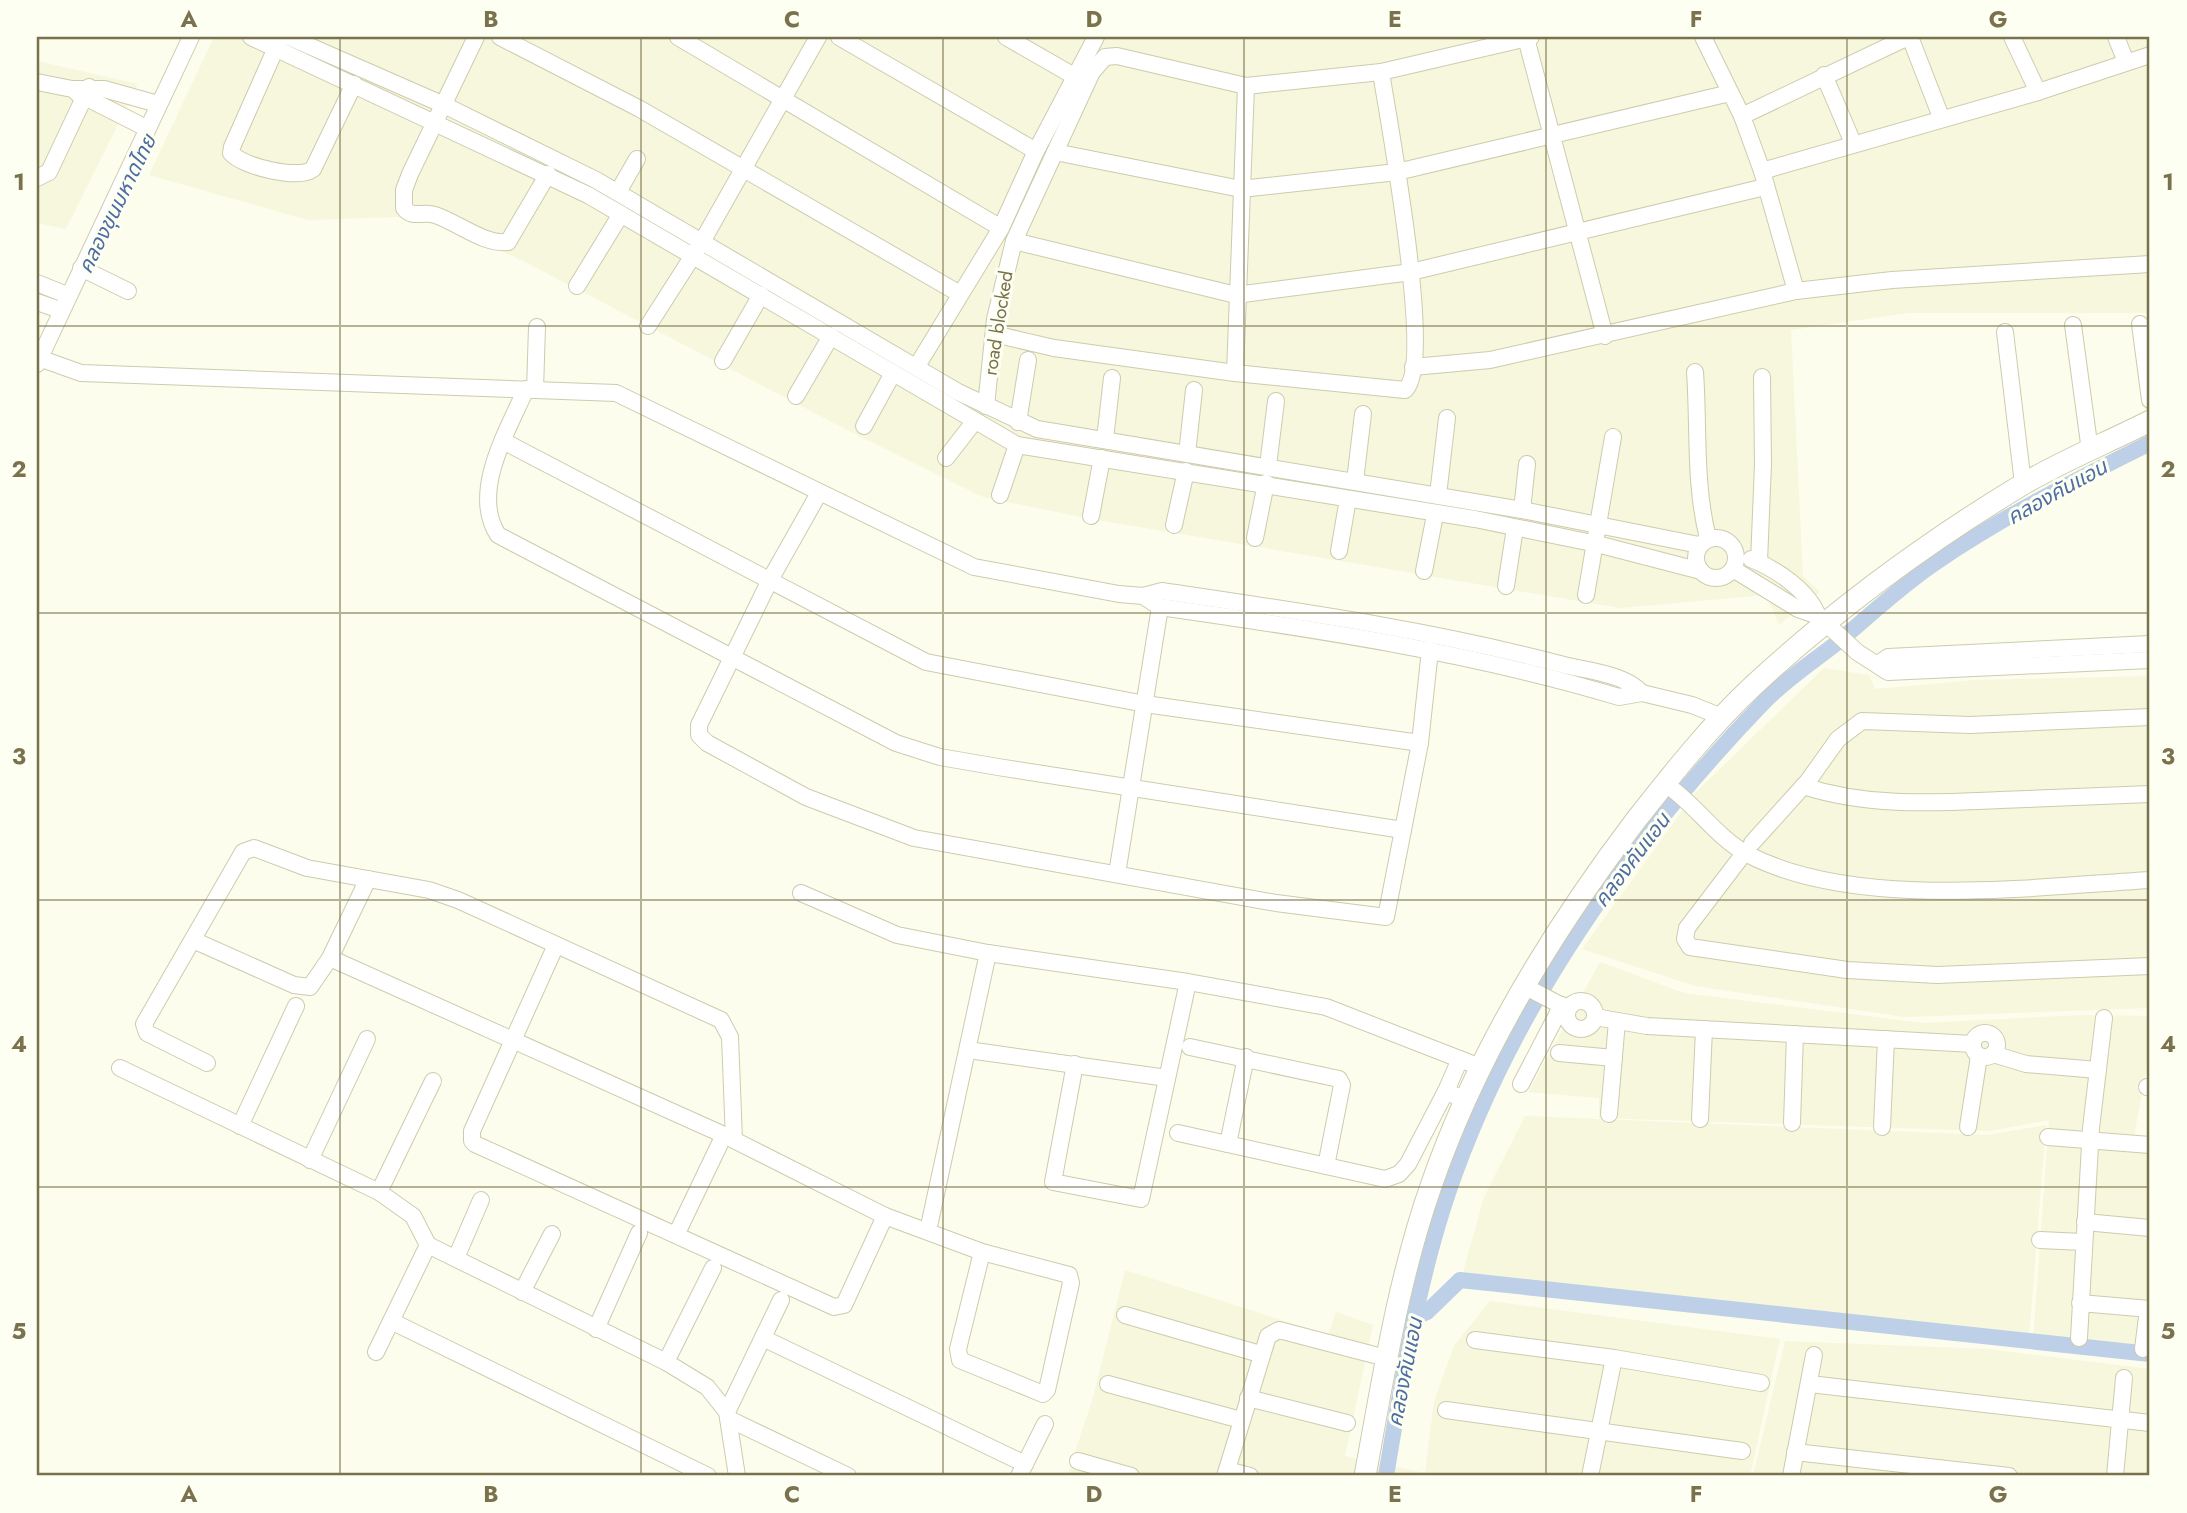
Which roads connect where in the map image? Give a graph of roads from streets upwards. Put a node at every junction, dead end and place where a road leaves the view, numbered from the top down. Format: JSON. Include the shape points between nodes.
{"nodes":[{"id":1,"x":191,"y":37,"type":"edge"},
{"id":2,"x":251,"y":37,"type":"edge"},
{"id":3,"x":289,"y":37,"type":"edge"},
{"id":4,"x":476,"y":37,"type":"edge"},
{"id":5,"x":500,"y":37,"type":"edge"},
{"id":6,"x":678,"y":37,"type":"edge"},
{"id":7,"x":818,"y":37,"type":"edge"},
{"id":8,"x":839,"y":37,"type":"edge"},
{"id":9,"x":1006,"y":37,"type":"edge"},
{"id":10,"x":1096,"y":37,"type":"edge"},
{"id":11,"x":1529,"y":37,"type":"edge"},
{"id":12,"x":1703,"y":37,"type":"edge"},
{"id":13,"x":1909,"y":37,"type":"edge"},
{"id":14,"x":2012,"y":37,"type":"edge"},
{"id":15,"x":2116,"y":37,"type":"edge"},
{"id":16,"x":279,"y":43,"type":"edge"},
{"id":17,"x":2150,"y":55,"type":"edge"},
{"id":18,"x":2126,"y":62,"type":"junction"},
{"id":19,"x":1381,"y":72,"type":"junction"},
{"id":20,"x":1824,"y":75,"type":"junction"},
{"id":21,"x":1074,"y":76,"type":"junction"},
{"id":22,"x":37,"y":82,"type":"edge"},
{"id":23,"x":354,"y":84,"type":"junction"},
{"id":24,"x":1246,"y":86,"type":"junction"},
{"id":25,"x":82,"y":92,"type":"junction"},
{"id":26,"x":2038,"y":92,"type":"junction"},
{"id":27,"x":1730,"y":93,"type":"junction"},
{"id":28,"x":783,"y":98,"type":"junction"},
{"id":29,"x":158,"y":104,"type":"junction"},
{"id":30,"x":444,"y":105,"type":"junction"},
{"id":31,"x":1742,"y":117,"type":"junction"},
{"id":32,"x":1941,"y":117,"type":"junction"},
{"id":33,"x":436,"y":122,"type":"junction"},
{"id":34,"x":146,"y":128,"type":"junction"},
{"id":35,"x":1550,"y":134,"type":"junction"},
{"id":36,"x":1853,"y":143,"type":"junction"},
{"id":37,"x":1036,"y":151,"type":"junction"},
{"id":38,"x":1055,"y":152,"type":"junction"},
{"id":39,"x":637,"y":159,"type":"dead end"},
{"id":40,"x":744,"y":169,"type":"junction"},
{"id":41,"x":1397,"y":172,"type":"junction"},
{"id":42,"x":548,"y":174,"type":"junction"},
{"id":43,"x":37,"y":178,"type":"edge"},
{"id":44,"x":1763,"y":179,"type":"junction"},
{"id":45,"x":1241,"y":190,"type":"junction"},
{"id":46,"x":618,"y":192,"type":"junction"},
{"id":47,"x":621,"y":214,"type":"junction"},
{"id":48,"x":1002,"y":228,"type":"junction"},
{"id":49,"x":1580,"y":234,"type":"junction"},
{"id":50,"x":703,"y":240,"type":"junction"},
{"id":51,"x":1014,"y":241,"type":"junction"},
{"id":52,"x":693,"y":254,"type":"junction"},
{"id":53,"x":2150,"y":264,"type":"edge"},
{"id":54,"x":1411,"y":272,"type":"junction"},
{"id":55,"x":90,"y":273,"type":"junction"},
{"id":56,"x":37,"y":283,"type":"edge"},
{"id":57,"x":577,"y":286,"type":"dead end"},
{"id":58,"x":128,"y":291,"type":"dead end"},
{"id":59,"x":1796,"y":291,"type":"junction"},
{"id":60,"x":960,"y":294,"type":"junction"},
{"id":61,"x":761,"y":295,"type":"junction"},
{"id":62,"x":1236,"y":295,"type":"junction"},
{"id":63,"x":37,"y":302,"type":"edge"},
{"id":64,"x":64,"y":302,"type":"junction"},
{"id":65,"x":797,"y":306,"type":"junction"},
{"id":66,"x":2140,"y":324,"type":"dead end"},
{"id":67,"x":2073,"y":325,"type":"dead end"},
{"id":68,"x":648,"y":326,"type":"dead end"},
{"id":69,"x":537,"y":327,"type":"dead end"},
{"id":70,"x":2005,"y":332,"type":"dead end"},
{"id":71,"x":994,"y":334,"type":"junction"},
{"id":72,"x":831,"y":336,"type":"junction"},
{"id":73,"x":1605,"y":336,"type":"junction"},
{"id":74,"x":1028,"y":359,"type":"dead end"},
{"id":75,"x":41,"y":361,"type":"edge"},
{"id":76,"x":723,"y":361,"type":"dead end"},
{"id":77,"x":917,"y":366,"type":"junction"},
{"id":78,"x":1413,"y":367,"type":"junction"},
{"id":79,"x":893,"y":373,"type":"junction"},
{"id":80,"x":1235,"y":373,"type":"junction"},
{"id":81,"x":1695,"y":373,"type":"dead end"},
{"id":82,"x":1762,"y":377,"type":"dead end"},
{"id":83,"x":1112,"y":378,"type":"dead end"},
{"id":84,"x":531,"y":389,"type":"junction"},
{"id":85,"x":1194,"y":390,"type":"dead end"},
{"id":86,"x":958,"y":392,"type":"junction"},
{"id":87,"x":796,"y":396,"type":"dead end"},
{"id":88,"x":2150,"y":400,"type":"edge"},
{"id":89,"x":1276,"y":401,"type":"dead end"},
{"id":90,"x":949,"y":406,"type":"junction"},
{"id":91,"x":986,"y":406,"type":"junction"},
{"id":92,"x":1363,"y":414,"type":"dead end"},
{"id":93,"x":1447,"y":418,"type":"dead end"},
{"id":94,"x":2150,"y":421,"type":"edge"},
{"id":95,"x":974,"y":422,"type":"junction"},
{"id":96,"x":1018,"y":422,"type":"junction"},
{"id":97,"x":864,"y":426,"type":"dead end"},
{"id":98,"x":1613,"y":437,"type":"dead end"},
{"id":99,"x":1105,"y":439,"type":"junction"},
{"id":100,"x":503,"y":441,"type":"junction"},
{"id":101,"x":1017,"y":445,"type":"junction"},
{"id":102,"x":2090,"y":451,"type":"junction"},
{"id":103,"x":1187,"y":454,"type":"junction"},
{"id":104,"x":946,"y":458,"type":"dead end"},
{"id":105,"x":1102,"y":458,"type":"junction"},
{"id":106,"x":1527,"y":464,"type":"dead end"},
{"id":107,"x":1268,"y":466,"type":"junction"},
{"id":108,"x":1186,"y":471,"type":"junction"},
{"id":109,"x":1305,"y":473,"type":"junction"},
{"id":110,"x":1355,"y":481,"type":"junction"},
{"id":111,"x":1266,"y":484,"type":"junction"},
{"id":112,"x":2023,"y":484,"type":"junction"},
{"id":113,"x":1302,"y":490,"type":"junction"},
{"id":114,"x":819,"y":493,"type":"junction"},
{"id":115,"x":1000,"y":495,"type":"dead end"},
{"id":116,"x":1438,"y":495,"type":"junction"},
{"id":117,"x":1348,"y":499,"type":"junction"},
{"id":118,"x":1522,"y":510,"type":"junction"},
{"id":119,"x":1476,"y":511,"type":"junction"},
{"id":120,"x":1435,"y":514,"type":"junction"},
{"id":121,"x":1091,"y":516,"type":"dead end"},
{"id":122,"x":1600,"y":524,"type":"junction"},
{"id":123,"x":1174,"y":525,"type":"dead end"},
{"id":124,"x":1515,"y":528,"type":"junction"},
{"id":125,"x":1255,"y":538,"type":"dead end"},
{"id":126,"x":1703,"y":541,"type":"junction"},
{"id":127,"x":1597,"y":544,"type":"junction"},
{"id":128,"x":1339,"y":551,"type":"dead end"},
{"id":129,"x":1735,"y":561,"type":"junction"},
{"id":130,"x":1759,"y":562,"type":"junction"},
{"id":131,"x":1424,"y":571,"type":"dead end"},
{"id":132,"x":1701,"y":571,"type":"junction"},
{"id":133,"x":770,"y":580,"type":"junction"},
{"id":134,"x":1506,"y":586,"type":"dead end"},
{"id":135,"x":1586,"y":595,"type":"dead end"},
{"id":136,"x":1143,"y":596,"type":"junction"},
{"id":137,"x":1160,"y":607,"type":"junction"},
{"id":138,"x":1320,"y":622,"type":"junction"},
{"id":139,"x":1826,"y":622,"type":"junction"},
{"id":140,"x":2150,"y":643,"type":"edge"},
{"id":141,"x":1499,"y":647,"type":"junction"},
{"id":142,"x":1430,"y":650,"type":"junction"},
{"id":143,"x":733,"y":659,"type":"junction"},
{"id":144,"x":2150,"y":660,"type":"edge"},
{"id":145,"x":1497,"y":664,"type":"junction"},
{"id":146,"x":1878,"y":664,"type":"junction"},
{"id":147,"x":1642,"y":693,"type":"junction"},
{"id":148,"x":1145,"y":704,"type":"junction"},
{"id":149,"x":1722,"y":717,"type":"junction"},
{"id":150,"x":2150,"y":717,"type":"edge"},
{"id":151,"x":1420,"y":743,"type":"junction"},
{"id":152,"x":1802,"y":786,"type":"junction"},
{"id":153,"x":1670,"y":787,"type":"junction"},
{"id":154,"x":1130,"y":789,"type":"junction"},
{"id":155,"x":2150,"y":794,"type":"edge"},
{"id":156,"x":1404,"y":830,"type":"junction"},
{"id":157,"x":1748,"y":848,"type":"junction"},
{"id":158,"x":1117,"y":874,"type":"junction"},
{"id":159,"x":368,"y":879,"type":"junction"},
{"id":160,"x":2150,"y":880,"type":"edge"},
{"id":161,"x":801,"y":893,"type":"dead end"},
{"id":162,"x":193,"y":940,"type":"junction"},
{"id":163,"x":556,"y":945,"type":"junction"},
{"id":164,"x":988,"y":953,"type":"junction"},
{"id":165,"x":330,"y":958,"type":"junction"},
{"id":166,"x":2150,"y":966,"type":"edge"},
{"id":167,"x":1188,"y":982,"type":"junction"},
{"id":168,"x":1526,"y":988,"type":"junction"},
{"id":169,"x":1563,"y":1005,"type":"junction"},
{"id":170,"x":296,"y":1006,"type":"dead end"},
{"id":171,"x":2104,"y":1018,"type":"dead end"},
{"id":172,"x":1618,"y":1021,"type":"junction"},
{"id":173,"x":1703,"y":1029,"type":"junction"},
{"id":174,"x":1795,"y":1034,"type":"junction"},
{"id":175,"x":367,"y":1039,"type":"dead end"},
{"id":176,"x":1886,"y":1039,"type":"junction"},
{"id":177,"x":514,"y":1041,"type":"junction"},
{"id":178,"x":1190,"y":1047,"type":"dead end"},
{"id":179,"x":968,"y":1050,"type":"junction"},
{"id":180,"x":1981,"y":1052,"type":"junction"},
{"id":181,"x":1559,"y":1053,"type":"dead end"},
{"id":182,"x":1246,"y":1058,"type":"junction"},
{"id":183,"x":1614,"y":1058,"type":"junction"},
{"id":184,"x":1460,"y":1059,"type":"junction"},
{"id":185,"x":206,"y":1063,"type":"dead end"},
{"id":186,"x":1075,"y":1064,"type":"junction"},
{"id":187,"x":1480,"y":1067,"type":"junction"},
{"id":188,"x":120,"y":1068,"type":"dead end"},
{"id":189,"x":2098,"y":1070,"type":"junction"},
{"id":190,"x":1167,"y":1078,"type":"junction"},
{"id":191,"x":433,"y":1081,"type":"dead end"},
{"id":192,"x":1521,"y":1084,"type":"dead end"},
{"id":193,"x":1455,"y":1095,"type":"junction"},
{"id":194,"x":1609,"y":1114,"type":"dead end"},
{"id":195,"x":1700,"y":1119,"type":"dead end"},
{"id":196,"x":1792,"y":1123,"type":"dead end"},
{"id":197,"x":240,"y":1126,"type":"junction"},
{"id":198,"x":1882,"y":1127,"type":"dead end"},
{"id":199,"x":1968,"y":1127,"type":"dead end"},
{"id":200,"x":1178,"y":1133,"type":"dead end"},
{"id":201,"x":729,"y":1137,"type":"junction"},
{"id":202,"x":2048,"y":1137,"type":"dead end"},
{"id":203,"x":2091,"y":1140,"type":"junction"},
{"id":204,"x":1228,"y":1144,"type":"junction"},
{"id":205,"x":2150,"y":1145,"type":"edge"},
{"id":206,"x":310,"y":1160,"type":"junction"},
{"id":207,"x":1326,"y":1166,"type":"junction"},
{"id":208,"x":379,"y":1192,"type":"junction"},
{"id":209,"x":481,"y":1200,"type":"dead end"},
{"id":210,"x":885,"y":1216,"type":"junction"},
{"id":211,"x":2085,"y":1222,"type":"junction"},
{"id":212,"x":2150,"y":1228,"type":"edge"},
{"id":213,"x":928,"y":1231,"type":"junction"},
{"id":214,"x":639,"y":1233,"type":"dead end"},
{"id":215,"x":677,"y":1233,"type":"junction"},
{"id":216,"x":552,"y":1234,"type":"dead end"},
{"id":217,"x":2040,"y":1240,"type":"dead end"},
{"id":218,"x":2083,"y":1242,"type":"junction"},
{"id":219,"x":428,"y":1245,"type":"junction"},
{"id":220,"x":982,"y":1252,"type":"junction"},
{"id":221,"x":456,"y":1258,"type":"junction"},
{"id":222,"x":713,"y":1268,"type":"dead end"},
{"id":223,"x":522,"y":1292,"type":"junction"},
{"id":224,"x":781,"y":1300,"type":"dead end"},
{"id":225,"x":2080,"y":1303,"type":"junction"},
{"id":226,"x":2149,"y":1309,"type":"edge"},
{"id":227,"x":1125,"y":1315,"type":"dead end"},
{"id":228,"x":391,"y":1321,"type":"junction"},
{"id":229,"x":596,"y":1329,"type":"junction"},
{"id":230,"x":2078,"y":1338,"type":"dead end"},
{"id":231,"x":765,"y":1339,"type":"junction"},
{"id":232,"x":1475,"y":1340,"type":"dead end"},
{"id":233,"x":2143,"y":1349,"type":"dead end"},
{"id":234,"x":376,"y":1352,"type":"dead end"},
{"id":235,"x":1261,"y":1354,"type":"junction"},
{"id":236,"x":1814,"y":1355,"type":"dead end"},
{"id":237,"x":1386,"y":1358,"type":"junction"},
{"id":238,"x":1614,"y":1358,"type":"junction"},
{"id":239,"x":666,"y":1362,"type":"junction"},
{"id":240,"x":2124,"y":1378,"type":"dead end"},
{"id":241,"x":1761,"y":1383,"type":"dead end"},
{"id":242,"x":1108,"y":1384,"type":"dead end"},
{"id":243,"x":1810,"y":1384,"type":"junction"},
{"id":244,"x":1248,"y":1398,"type":"junction"},
{"id":245,"x":1446,"y":1410,"type":"dead end"},
{"id":246,"x":728,"y":1415,"type":"junction"},
{"id":247,"x":1241,"y":1420,"type":"junction"},
{"id":248,"x":2120,"y":1420,"type":"junction"},
{"id":249,"x":1347,"y":1423,"type":"dead end"},
{"id":250,"x":2150,"y":1423,"type":"edge"},
{"id":251,"x":1045,"y":1424,"type":"dead end"},
{"id":252,"x":1600,"y":1432,"type":"junction"},
{"id":253,"x":1742,"y":1451,"type":"dead end"},
{"id":254,"x":1795,"y":1452,"type":"junction"},
{"id":255,"x":1078,"y":1461,"type":"dead end"},
{"id":256,"x":1022,"y":1470,"type":"edge"},
{"id":257,"x":1226,"y":1473,"type":"edge"},
{"id":258,"x":708,"y":1476,"type":"edge"},
{"id":259,"x":737,"y":1476,"type":"edge"},
{"id":260,"x":848,"y":1476,"type":"edge"},
{"id":261,"x":1131,"y":1476,"type":"edge"},
{"id":262,"x":1250,"y":1476,"type":"edge"},
{"id":263,"x":1367,"y":1476,"type":"edge"},
{"id":264,"x":1590,"y":1476,"type":"edge"},
{"id":265,"x":1791,"y":1476,"type":"edge"},
{"id":266,"x":2009,"y":1476,"type":"edge"},
{"id":267,"x":2115,"y":1476,"type":"edge"}],
"edges":[{"from":1,"to":29,"type":"street"},
{"from":2,"to":16,"type":"street"},
{"from":3,"to":30,"type":"street"},
{"from":4,"to":30,"type":"street"},
{"from":5,"to":40,"type":"street","via":[[579,75]]},
{"from":6,"to":28,"type":"street"},
{"from":7,"to":28,"type":"street"},
{"from":8,"to":37,"type":"street"},
{"from":9,"to":21,"type":"street"},
{"from":10,"to":21,"type":"street"},
{"from":11,"to":19,"type":"street"},
{"from":11,"to":35,"type":"street"},
{"from":12,"to":27,"type":"street"},
{"from":13,"to":20,"type":"street"},
{"from":13,"to":32,"type":"street"},
{"from":14,"to":26,"type":"street"},
{"from":15,"to":18,"type":"street"},
{"from":16,"to":23,"type":"street"},
{"from":16,"to":23,"type":"street","via":[[232,147],[238,161],[292,174],[308,173]]},
{"from":17,"to":18,"type":"street"},
{"from":18,"to":26,"type":"street"},
{"from":19,"to":24,"type":"street"},
{"from":19,"to":41,"type":"street"},
{"from":20,"to":31,"type":"street"},
{"from":20,"to":36,"type":"street"},
{"from":21,"to":37,"type":"street"},
{"from":22,"to":25,"type":"street"},
{"from":23,"to":33,"type":"street"},
{"from":24,"to":38,"type":"street","name":"road blocked","via":[[1118,56],[1105,57],[1092,72]]},
{"from":24,"to":45,"type":"street"},
{"from":25,"to":29,"type":"street","via":[[128,94]]},
{"from":25,"to":34,"type":"street"},
{"from":25,"to":43,"type":"street","via":[[49,172]]},
{"from":26,"to":32,"type":"street"},
{"from":27,"to":31,"type":"street"},
{"from":27,"to":35,"type":"street"},
{"from":28,"to":40,"type":"street"},
{"from":28,"to":48,"type":"street"},
{"from":29,"to":34,"type":"street"},
{"from":30,"to":33,"type":"street"},
{"from":30,"to":46,"type":"street"},
{"from":31,"to":44,"type":"street"},
{"from":32,"to":36,"type":"street"},
{"from":33,"to":42,"type":"street"},
{"from":33,"to":42,"type":"street","via":[[404,190],[404,208],[411,214],[434,215],[495,241],[508,242]]},
{"from":34,"to":55,"type":"street"},
{"from":35,"to":41,"type":"street"},
{"from":35,"to":49,"type":"street"},
{"from":36,"to":44,"type":"street"},
{"from":37,"to":48,"type":"street"},
{"from":38,"to":45,"type":"street"},
{"from":38,"to":51,"type":"street","name":"road blocked"},
{"from":39,"to":46,"type":"street"},
{"from":40,"to":50,"type":"street"},
{"from":40,"to":60,"type":"street"},
{"from":41,"to":45,"type":"street"},
{"from":41,"to":54,"type":"street"},
{"from":42,"to":47,"type":"street"},
{"from":44,"to":49,"type":"street"},
{"from":44,"to":59,"type":"street"},
{"from":45,"to":62,"type":"street"},
{"from":46,"to":50,"type":"street"},
{"from":47,"to":52,"type":"street"},
{"from":47,"to":57,"type":"street"},
{"from":48,"to":60,"type":"street"},
{"from":49,"to":54,"type":"street"},
{"from":49,"to":73,"type":"street"},
{"from":50,"to":52,"type":"street"},
{"from":50,"to":65,"type":"street"},
{"from":51,"to":62,"type":"street"},
{"from":51,"to":71,"type":"street","name":"road blocked"},
{"from":52,"to":61,"type":"street"},
{"from":52,"to":68,"type":"street"},
{"from":53,"to":59,"type":"street","via":[[1892,280]]},
{"from":54,"to":62,"type":"street"},
{"from":54,"to":78,"type":"street"},
{"from":55,"to":58,"type":"street"},
{"from":55,"to":64,"type":"street"},
{"from":56,"to":64,"type":"street"},
{"from":59,"to":73,"type":"street"},
{"from":60,"to":77,"type":"street"},
{"from":61,"to":65,"type":"street"},
{"from":61,"to":76,"type":"street"},
{"from":62,"to":80,"type":"street"},
{"from":63,"to":64,"type":"street"},
{"from":64,"to":75,"type":"street"},
{"from":65,"to":72,"type":"street"},
{"from":65,"to":77,"type":"street"},
{"from":66,"to":88,"type":"street"},
{"from":67,"to":102,"type":"street"},
{"from":69,"to":84,"type":"street"},
{"from":70,"to":112,"type":"street"},
{"from":71,"to":80,"type":"street","via":[[1054,348]]},
{"from":71,"to":91,"type":"street","name":"road blocked"},
{"from":72,"to":79,"type":"street"},
{"from":72,"to":87,"type":"street"},
{"from":73,"to":78,"type":"street","via":[[1490,360]]},
{"from":74,"to":96,"type":"street"},
{"from":75,"to":84,"type":"street","via":[[70,371]]},
{"from":77,"to":86,"type":"street"},
{"from":78,"to":80,"type":"street","via":[[1405,390]]},
{"from":79,"to":90,"type":"street"},
{"from":79,"to":97,"type":"street"},
{"from":81,"to":126,"type":"street"},
{"from":82,"to":130,"type":"street"},
{"from":83,"to":99,"type":"street"},
{"from":84,"to":100,"type":"street"},
{"from":84,"to":114,"type":"street","via":[[603,391],[629,398]]},
{"from":85,"to":103,"type":"street"},
{"from":86,"to":90,"type":"street"},
{"from":86,"to":91,"type":"street"},
{"from":89,"to":107,"type":"street"},
{"from":90,"to":95,"type":"street"},
{"from":91,"to":96,"type":"street"},
{"from":92,"to":110,"type":"street"},
{"from":93,"to":116,"type":"street"},
{"from":94,"to":102,"type":"street"},
{"from":95,"to":101,"type":"street"},
{"from":95,"to":104,"type":"street"},
{"from":96,"to":99,"type":"street"},
{"from":98,"to":122,"type":"street"},
{"from":99,"to":103,"type":"street"},
{"from":100,"to":133,"type":"street"},
{"from":100,"to":143,"type":"street","via":[[491,478],[489,505],[498,535]]},
{"from":101,"to":105,"type":"street"},
{"from":101,"to":115,"type":"street"},
{"from":102,"to":112,"type":"street"},
{"from":103,"to":107,"type":"street"},
{"from":105,"to":108,"type":"street"},
{"from":105,"to":121,"type":"street"},
{"from":106,"to":118,"type":"street"},
{"from":107,"to":109,"type":"street"},
{"from":108,"to":111,"type":"street"},
{"from":108,"to":123,"type":"street"},
{"from":109,"to":110,"type":"street"},
{"from":109,"to":113,"type":"street"},
{"from":110,"to":116,"type":"street"},
{"from":111,"to":113,"type":"street"},
{"from":111,"to":125,"type":"street"},
{"from":112,"to":139,"type":"street","via":[[1922,549]]},
{"from":113,"to":117,"type":"street"},
{"from":114,"to":133,"type":"street"},
{"from":114,"to":136,"type":"street","via":[[974,567]]},
{"from":116,"to":119,"type":"street"},
{"from":117,"to":120,"type":"street"},
{"from":117,"to":128,"type":"street"},
{"from":118,"to":119,"type":"street"},
{"from":118,"to":122,"type":"street"},
{"from":119,"to":120,"type":"street"},
{"from":119,"to":124,"type":"street"},
{"from":120,"to":131,"type":"street"},
{"from":122,"to":126,"type":"street","via":[[1660,540]]},
{"from":122,"to":127,"type":"street"},
{"from":124,"to":127,"type":"street"},
{"from":124,"to":134,"type":"street"},
{"from":126,"to":129,"type":"street","via":[[1719,537],[1727,541]]},
{"from":126,"to":132,"type":"street","via":[[1696,564]]},
{"from":127,"to":132,"type":"street"},
{"from":127,"to":135,"type":"street"},
{"from":129,"to":130,"type":"street"},
{"from":129,"to":132,"type":"street","via":[[1728,574],[1713,578]]},
{"from":129,"to":139,"type":"street","via":[[1798,609]]},
{"from":130,"to":139,"type":"street","via":[[1807,597]]},
{"from":133,"to":143,"type":"street"},
{"from":133,"to":148,"type":"street","via":[[926,662]]},
{"from":136,"to":137,"type":"street"},
{"from":136,"to":138,"type":"street","via":[[1162,591]]},
{"from":137,"to":138,"type":"street"},
{"from":137,"to":148,"type":"street"},
{"from":138,"to":141,"type":"street"},
{"from":138,"to":142,"type":"street"},
{"from":139,"to":146,"type":"street","via":[[1857,652]]},
{"from":139,"to":149,"type":"street"},
{"from":140,"to":146,"type":"street","via":[[1888,657]]},
{"from":141,"to":145,"type":"street"},
{"from":141,"to":147,"type":"street","via":[[1633,684]]},
{"from":142,"to":145,"type":"street"},
{"from":142,"to":151,"type":"street"},
{"from":143,"to":154,"type":"street","via":[[918,751]]},
{"from":143,"to":158,"type":"street","via":[[699,725],[699,735],[707,743],[806,797],[914,838]]},
{"from":144,"to":146,"type":"street","via":[[1902,674],[1888,672]]},
{"from":145,"to":147,"type":"street","via":[[1619,697]]},
{"from":147,"to":149,"type":"street"},
{"from":148,"to":151,"type":"street"},
{"from":148,"to":154,"type":"street"},
{"from":149,"to":153,"type":"street"},
{"from":150,"to":152,"type":"street","via":[[1970,725],[1862,721],[1838,739]]},
{"from":151,"to":156,"type":"street"},
{"from":152,"to":155,"type":"street","via":[[1873,803]]},
{"from":152,"to":157,"type":"street"},
{"from":153,"to":157,"type":"street","via":[[1692,804],[1697,814]]},
{"from":153,"to":168,"type":"street","via":[[1595,873]]},
{"from":154,"to":156,"type":"street"},
{"from":154,"to":158,"type":"street"},
{"from":156,"to":158,"type":"street","via":[[1386,917],[1276,903]]},
{"from":157,"to":160,"type":"street","via":[[1757,847],[1761,859],[1788,873],[1875,888],[2030,887]]},
{"from":157,"to":166,"type":"street","via":[[1687,928],[1685,939],[1690,947],[1847,970],[1937,975]]},
{"from":159,"to":162,"type":"street","via":[[307,868],[254,848],[245,850]]},
{"from":159,"to":163,"type":"street","via":[[443,894]]},
{"from":159,"to":165,"type":"street"},
{"from":161,"to":164,"type":"street","via":[[897,935]]},
{"from":162,"to":165,"type":"street","via":[[305,988],[314,984]]},
{"from":162,"to":185,"type":"street","via":[[144,1024],[147,1033]]},
{"from":163,"to":177,"type":"street"},
{"from":163,"to":201,"type":"street","via":[[725,1023],[730,1037]]},
{"from":164,"to":167,"type":"street"},
{"from":164,"to":179,"type":"street"},
{"from":165,"to":177,"type":"street"},
{"from":167,"to":184,"type":"street","via":[[1326,1007]]},
{"from":167,"to":190,"type":"street"},
{"from":168,"to":169,"type":"street"},
{"from":168,"to":187,"type":"street"},
{"from":169,"to":172,"type":"street","via":[[1583,1001],[1592,1006],[1595,1017]]},
{"from":169,"to":192,"type":"street"},
{"from":170,"to":197,"type":"street"},
{"from":171,"to":189,"type":"street"},
{"from":172,"to":173,"type":"street"},
{"from":172,"to":183,"type":"street"},
{"from":173,"to":174,"type":"street"},
{"from":173,"to":195,"type":"street"},
{"from":174,"to":176,"type":"street"},
{"from":174,"to":196,"type":"street"},
{"from":175,"to":206,"type":"street"},
{"from":176,"to":180,"type":"street"},
{"from":176,"to":198,"type":"street"},
{"from":177,"to":201,"type":"street"},
{"from":177,"to":215,"type":"street","via":[[472,1131],[472,1141]]},
{"from":178,"to":182,"type":"street"},
{"from":179,"to":186,"type":"street"},
{"from":179,"to":213,"type":"street"},
{"from":180,"to":189,"type":"street","via":[[2026,1064]]},
{"from":180,"to":199,"type":"street"},
{"from":181,"to":183,"type":"street"},
{"from":182,"to":204,"type":"street"},
{"from":182,"to":207,"type":"street","via":[[1341,1081]]},
{"from":183,"to":194,"type":"street"},
{"from":184,"to":187,"type":"street"},
{"from":184,"to":193,"type":"street"},
{"from":186,"to":190,"type":"street"},
{"from":186,"to":190,"type":"street","via":[[1053,1182],[1138,1199],[1143,1197]]},
{"from":187,"to":193,"type":"street"},
{"from":188,"to":197,"type":"street"},
{"from":189,"to":203,"type":"street"},
{"from":191,"to":208,"type":"street"},
{"from":193,"to":207,"type":"street","via":[[1399,1174],[1385,1179]]},
{"from":193,"to":237,"type":"street"},
{"from":197,"to":206,"type":"street"},
{"from":200,"to":204,"type":"street"},
{"from":201,"to":210,"type":"street"},
{"from":201,"to":215,"type":"street"},
{"from":202,"to":203,"type":"street"},
{"from":203,"to":205,"type":"street"},
{"from":203,"to":211,"type":"street"},
{"from":204,"to":207,"type":"street"},
{"from":206,"to":208,"type":"street"},
{"from":208,"to":219,"type":"street","via":[[413,1216]]},
{"from":209,"to":221,"type":"street"},
{"from":210,"to":213,"type":"street"},
{"from":210,"to":215,"type":"street","via":[[844,1305],[834,1307]]},
{"from":211,"to":212,"type":"street"},
{"from":211,"to":218,"type":"street"},
{"from":213,"to":220,"type":"street"},
{"from":214,"to":229,"type":"street"},
{"from":216,"to":223,"type":"street"},
{"from":217,"to":218,"type":"street"},
{"from":218,"to":225,"type":"street"},
{"from":219,"to":221,"type":"street"},
{"from":219,"to":228,"type":"street"},
{"from":220,"to":220,"type":"street","via":[[958,1349],[960,1360],[1044,1394],[1072,1279]]},
{"from":221,"to":223,"type":"street"},
{"from":222,"to":239,"type":"street"},
{"from":223,"to":229,"type":"street"},
{"from":224,"to":231,"type":"street"},
{"from":225,"to":226,"type":"street"},
{"from":225,"to":230,"type":"street"},
{"from":226,"to":233,"type":"street"},
{"from":227,"to":235,"type":"street"},
{"from":228,"to":234,"type":"street"},
{"from":228,"to":258,"type":"street"},
{"from":229,"to":239,"type":"street"},
{"from":231,"to":246,"type":"street"},
{"from":231,"to":256,"type":"street"},
{"from":232,"to":238,"type":"street"},
{"from":235,"to":237,"type":"street","via":[[1268,1336],[1279,1330]]},
{"from":235,"to":244,"type":"street"},
{"from":236,"to":243,"type":"street"},
{"from":237,"to":263,"type":"street"},
{"from":238,"to":241,"type":"street"},
{"from":238,"to":252,"type":"street"},
{"from":239,"to":246,"type":"street","via":[[707,1387]]},
{"from":240,"to":248,"type":"street"},
{"from":242,"to":247,"type":"street"},
{"from":243,"to":248,"type":"street"},
{"from":243,"to":254,"type":"street"},
{"from":244,"to":247,"type":"street"},
{"from":244,"to":249,"type":"street"},
{"from":245,"to":252,"type":"street"},
{"from":246,"to":259,"type":"street"},
{"from":246,"to":260,"type":"street"},
{"from":247,"to":257,"type":"street"},
{"from":248,"to":250,"type":"street"},
{"from":248,"to":267,"type":"street"},
{"from":251,"to":256,"type":"street"},
{"from":252,"to":253,"type":"street"},
{"from":252,"to":264,"type":"street"},
{"from":254,"to":265,"type":"street"},
{"from":254,"to":266,"type":"street"},
{"from":255,"to":261,"type":"street"},
{"from":257,"to":262,"type":"street"}]}
